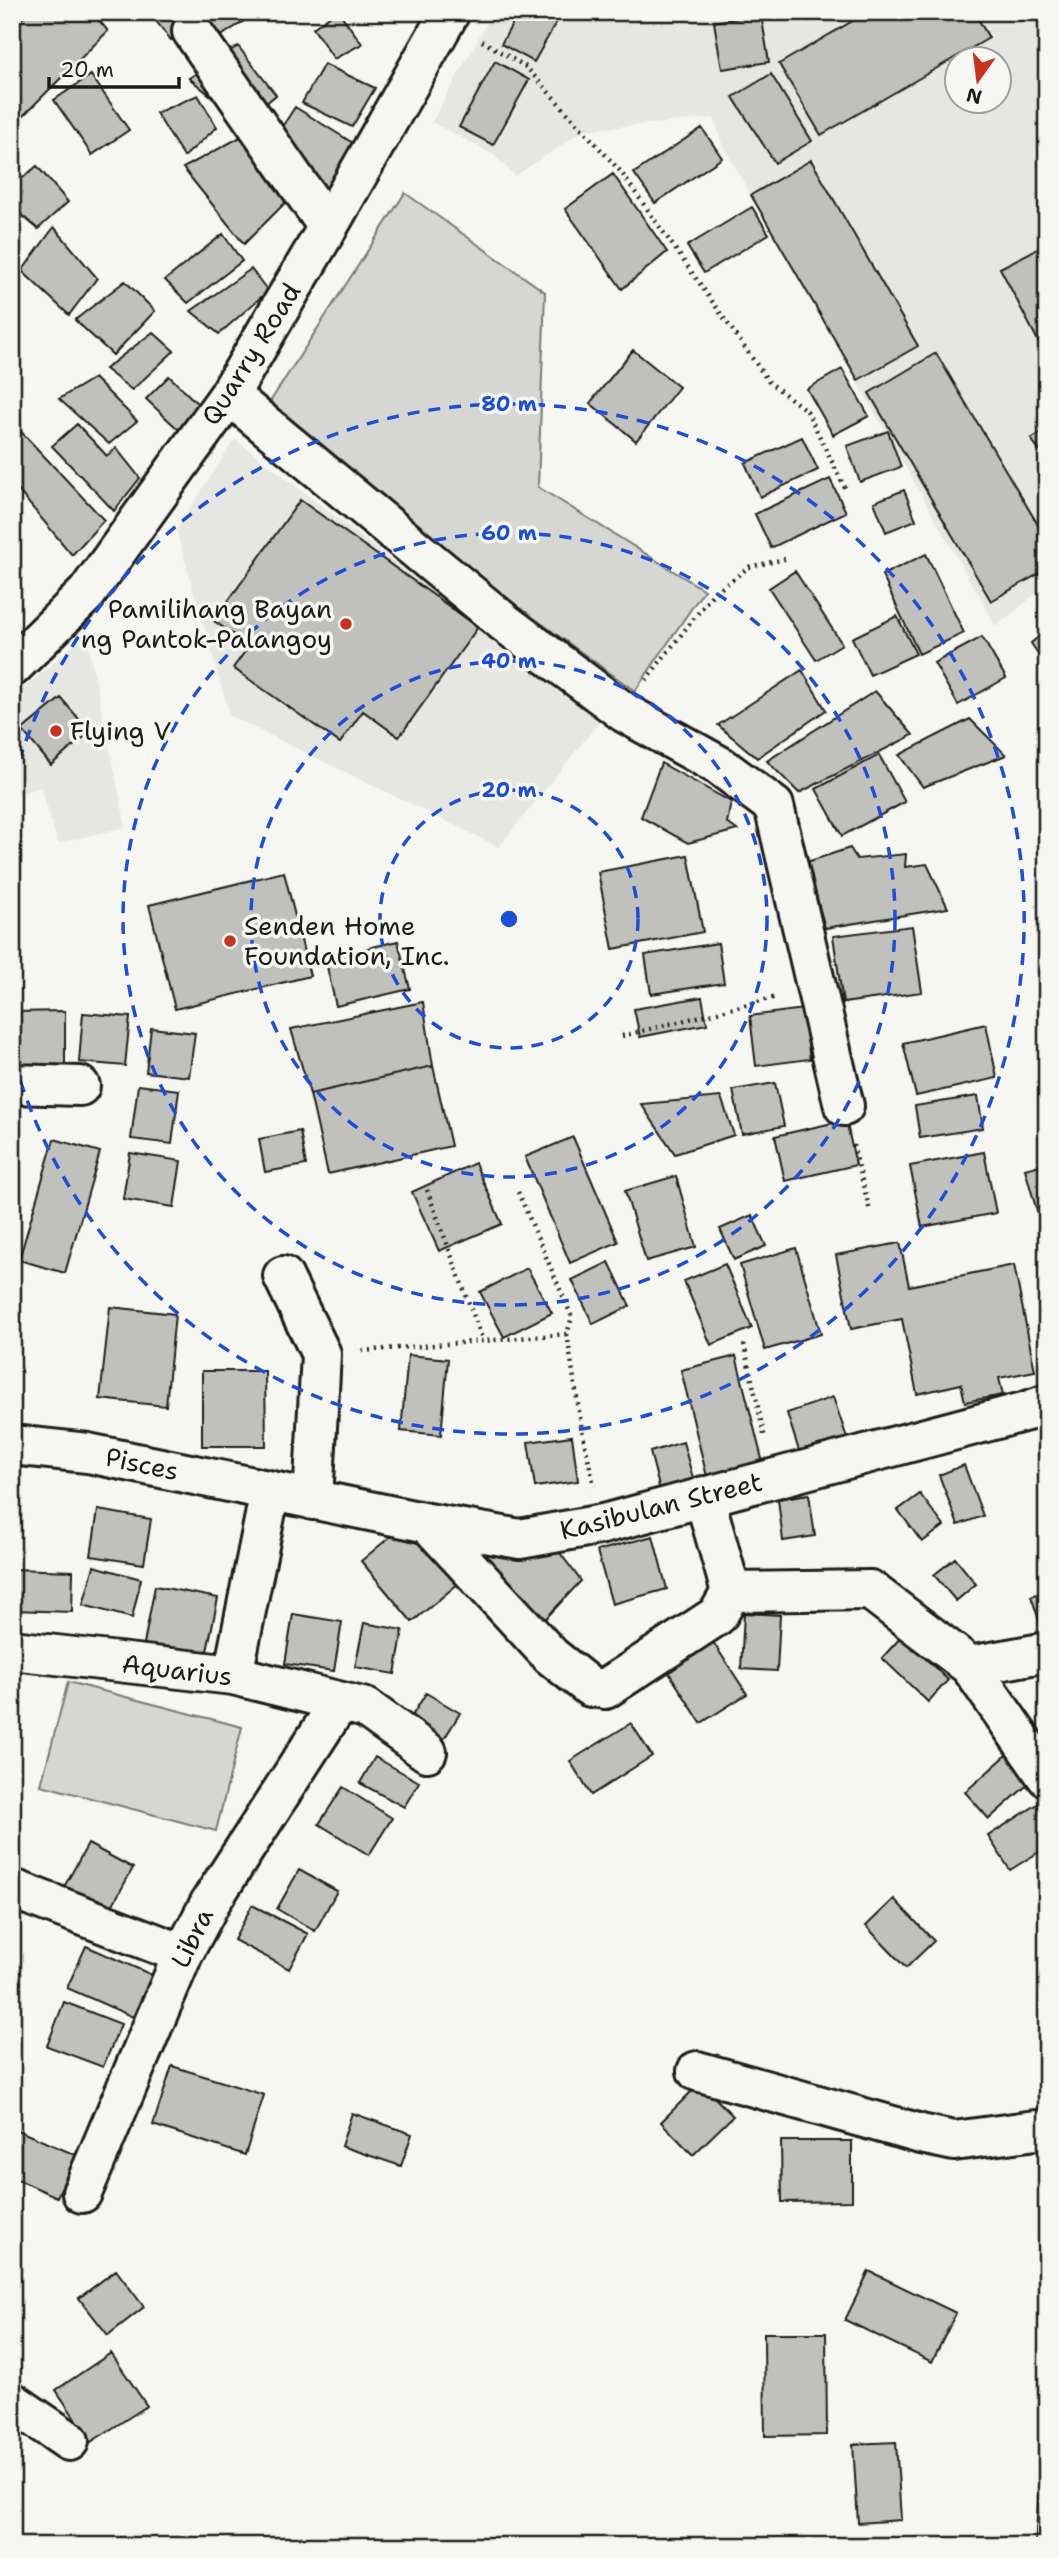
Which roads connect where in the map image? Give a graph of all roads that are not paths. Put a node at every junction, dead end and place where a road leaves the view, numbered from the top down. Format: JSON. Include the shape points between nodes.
{"nodes":[{"id":1,"x":448,"y":16,"type":"edge"},
{"id":2,"x":192,"y":31,"type":"dead end"},
{"id":3,"x":328,"y":227,"type":"junction"},
{"id":4,"x":229,"y":395,"type":"junction"},
{"id":5,"x":12,"y":667,"type":"edge"},
{"id":6,"x":12,"y":1084,"type":"edge"},
{"id":7,"x":80,"y":1086,"type":"dead end"},
{"id":8,"x":844,"y":1106,"type":"road end"},
{"id":9,"x":283,"y":1276,"type":"dead end"},
{"id":10,"x":1047,"y":1404,"type":"edge"},
{"id":11,"x":12,"y":1445,"type":"edge"},
{"id":12,"x":270,"y":1490,"type":"junction"},
{"id":13,"x":704,"y":1496,"type":"junction"},
{"id":14,"x":313,"y":1500,"type":"junction"},
{"id":15,"x":428,"y":1523,"type":"junction"},
{"id":16,"x":731,"y":1592,"type":"junction"},
{"id":17,"x":12,"y":1650,"type":"edge"},
{"id":18,"x":1047,"y":1652,"type":"edge"},
{"id":19,"x":970,"y":1666,"type":"junction"},
{"id":20,"x":233,"y":1675,"type":"junction"},
{"id":21,"x":339,"y":1703,"type":"junction"},
{"id":22,"x":428,"y":1752,"type":"dead end"},
{"id":23,"x":1047,"y":1777,"type":"edge"},
{"id":24,"x":13,"y":1889,"type":"edge"},
{"id":25,"x":183,"y":1954,"type":"junction"},
{"id":26,"x":697,"y":2071,"type":"dead end"},
{"id":27,"x":1047,"y":2131,"type":"edge"},
{"id":28,"x":82,"y":2193,"type":"dead end"},
{"id":29,"x":12,"y":2402,"type":"edge"},
{"id":30,"x":69,"y":2441,"type":"dead end"}],
"edges":[{"from":1,"to":3,"type":"street","name":"Quarry Road"},
{"from":2,"to":3,"type":"street"},
{"from":3,"to":4,"type":"street","name":"Quarry Road"},
{"from":4,"to":5,"type":"street","name":"Quarry Road","via":[[87,593]]},
{"from":4,"to":8,"type":"street","via":[[505,623],[625,713],[720,766],[774,806]]},
{"from":6,"to":7,"type":"street"},
{"from":9,"to":14,"type":"street","via":[[320,1354]]},
{"from":10,"to":13,"type":"street","name":"Kasibulan Street"},
{"from":11,"to":12,"type":"street","name":"Pisces","via":[[88,1453]]},
{"from":12,"to":14,"type":"street","name":"Kasibulan Street"},
{"from":12,"to":20,"type":"street"},
{"from":13,"to":15,"type":"street","name":"Kasibulan Street","via":[[603,1524],[520,1539]]},
{"from":13,"to":16,"type":"street"},
{"from":14,"to":15,"type":"street","name":"Kasibulan Street"},
{"from":15,"to":16,"type":"street","via":[[551,1656],[590,1687],[605,1689],[718,1615]]},
{"from":16,"to":19,"type":"street","via":[[870,1590]]},
{"from":17,"to":20,"type":"street","name":"Aquarius"},
{"from":18,"to":19,"type":"street"},
{"from":19,"to":23,"type":"street"},
{"from":20,"to":21,"type":"street","name":"Aquarius"},
{"from":21,"to":22,"type":"street","name":"Aquarius","via":[[366,1708]]},
{"from":21,"to":25,"type":"street","name":"Libra","via":[[211,1901]]},
{"from":24,"to":25,"type":"street"},
{"from":25,"to":28,"type":"street","name":"Libra"},
{"from":26,"to":27,"type":"street","via":[[954,2141]]},
{"from":29,"to":30,"type":"street"}]}
